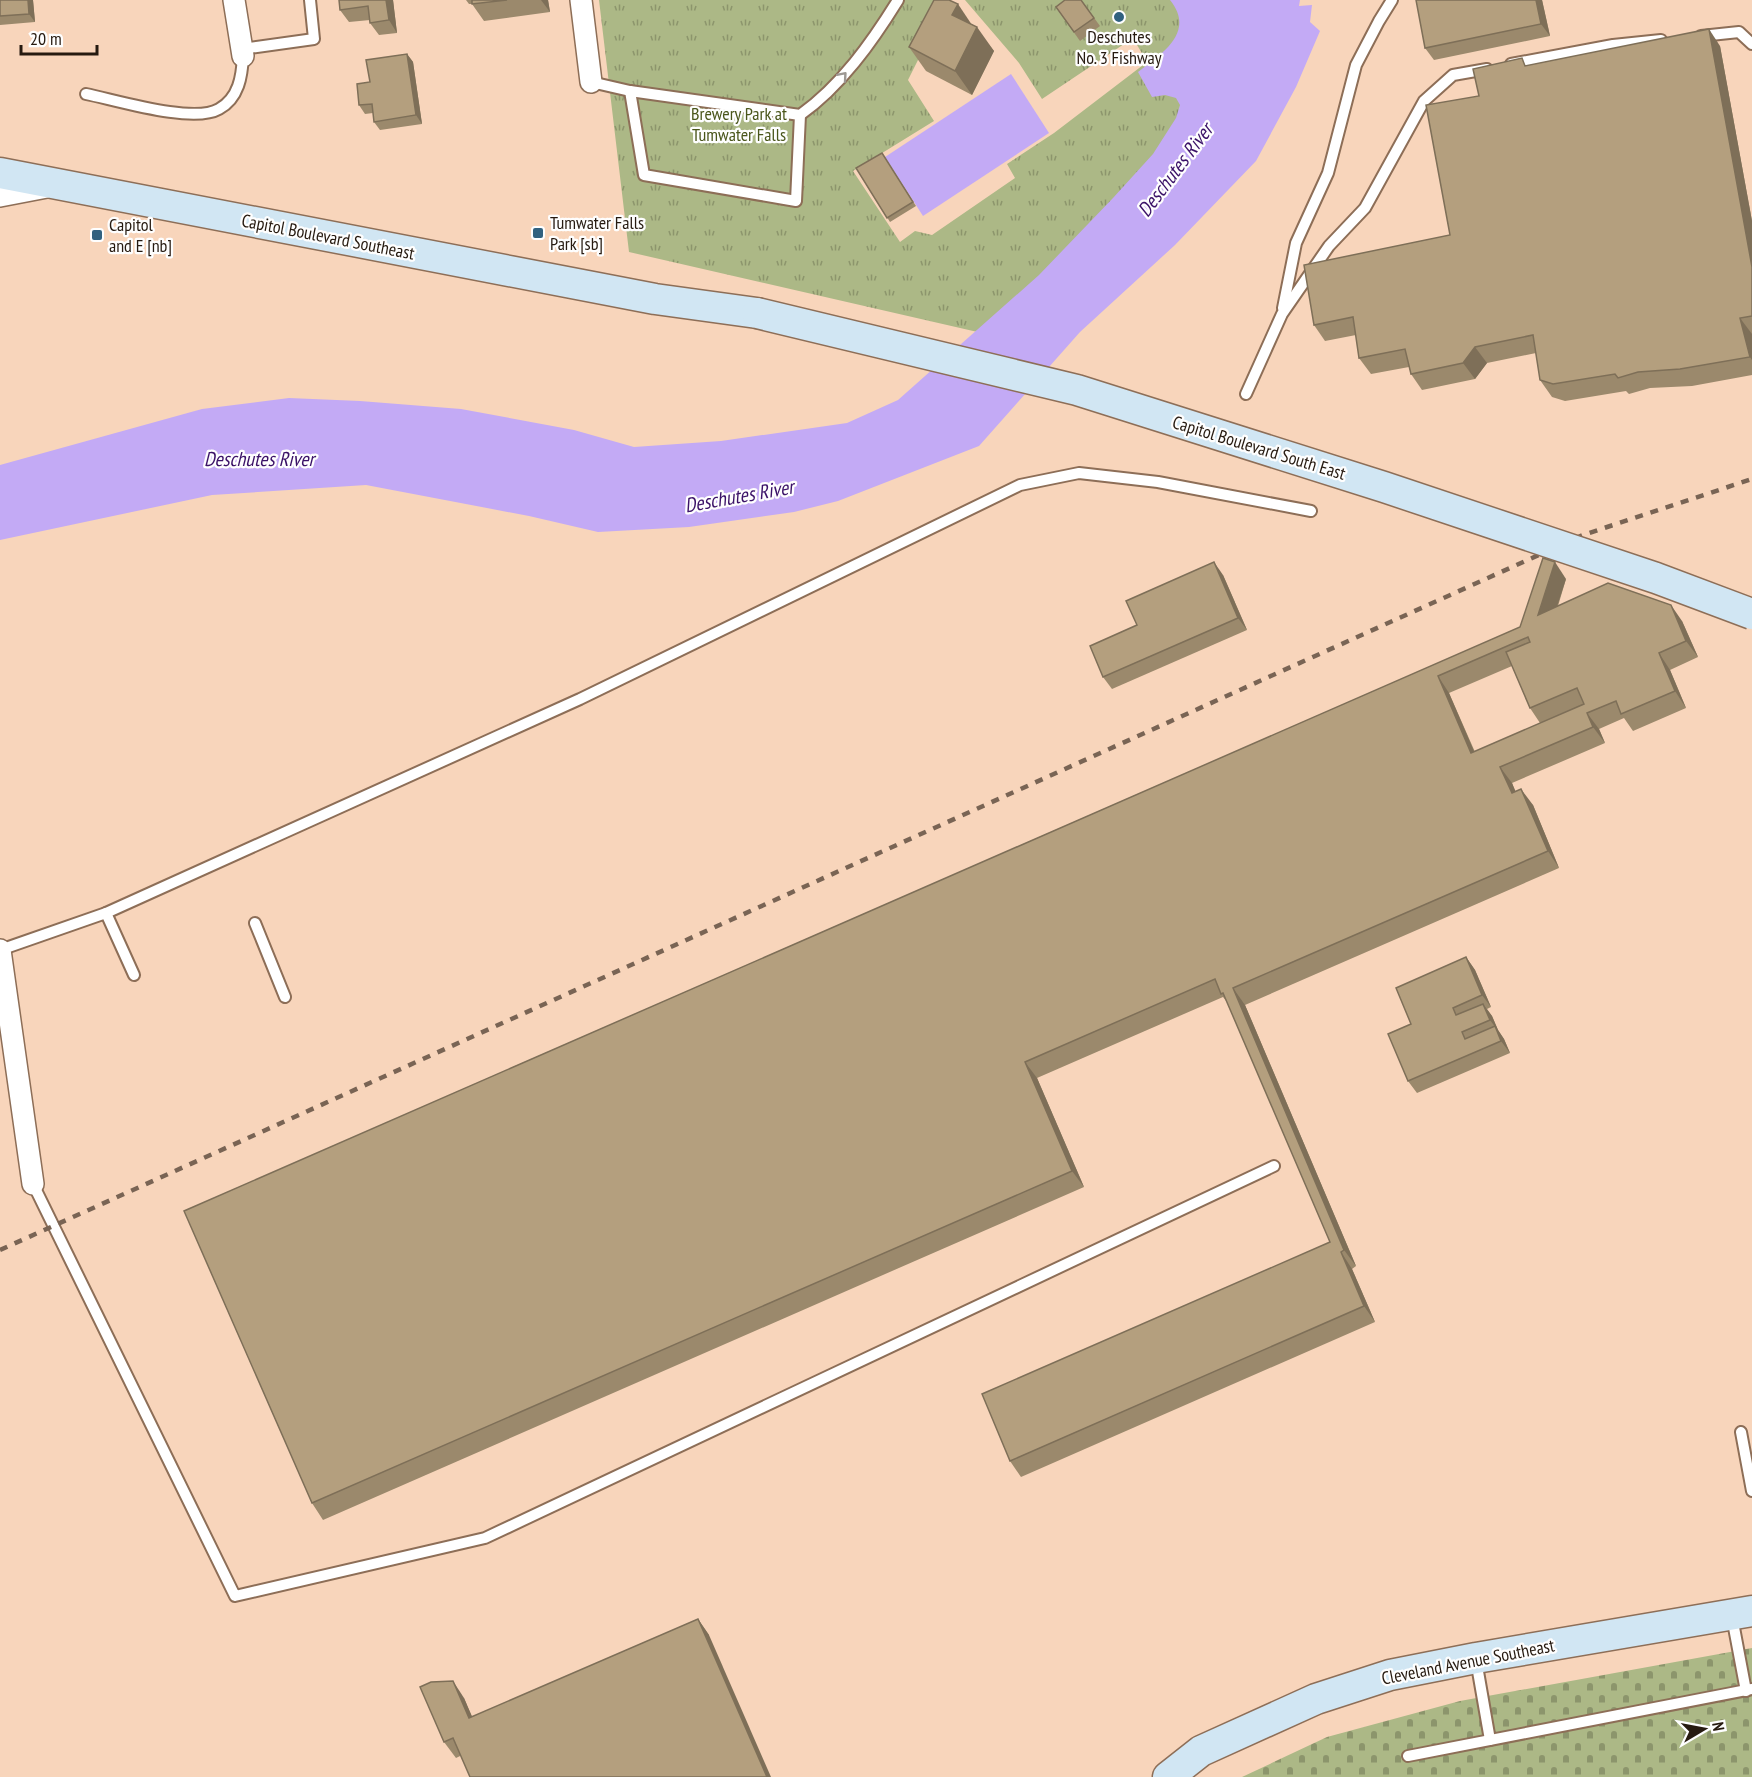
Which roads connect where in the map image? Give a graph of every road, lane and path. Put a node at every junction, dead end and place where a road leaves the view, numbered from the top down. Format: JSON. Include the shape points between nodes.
{"nodes":[{"id":1,"x":234,"y":0,"type":"edge"},
{"id":2,"x":310,"y":0,"type":"edge"},
{"id":3,"x":581,"y":0,"type":"edge"},
{"id":4,"x":898,"y":0,"type":"edge"},
{"id":5,"x":1392,"y":0,"type":"edge"},
{"id":6,"x":1693,"y":36,"type":"edge"},
{"id":7,"x":1671,"y":39,"type":"edge"},
{"id":8,"x":1752,"y":44,"type":"edge"},
{"id":9,"x":243,"y":53,"type":"junction"},
{"id":10,"x":591,"y":82,"type":"joint"},
{"id":11,"x":630,"y":91,"type":"junction"},
{"id":12,"x":86,"y":94,"type":"dead end"},
{"id":13,"x":800,"y":115,"type":"junction"},
{"id":14,"x":0,"y":173,"type":"edge"},
{"id":15,"x":57,"y":185,"type":"junction"},
{"id":16,"x":0,"y":196,"type":"edge"},
{"id":17,"x":757,"y":313,"type":"joint"},
{"id":18,"x":1282,"y":314,"type":"junction"},
{"id":19,"x":1246,"y":394,"type":"dead end"},
{"id":20,"x":1311,"y":511,"type":"dead end"},
{"id":21,"x":1752,"y":614,"type":"edge"},
{"id":22,"x":106,"y":913,"type":"junction"},
{"id":23,"x":255,"y":923,"type":"dead end"},
{"id":24,"x":0,"y":950,"type":"edge"},
{"id":25,"x":134,"y":975,"type":"dead end"},
{"id":26,"x":285,"y":997,"type":"dead end"},
{"id":27,"x":1274,"y":1166,"type":"dead end"},
{"id":28,"x":33,"y":1184,"type":"joint"},
{"id":29,"x":1741,"y":1431,"type":"dead end"},
{"id":30,"x":1752,"y":1491,"type":"edge"},
{"id":31,"x":1742,"y":1613,"type":"edge"},
{"id":32,"x":1476,"y":1658,"type":"junction"},
{"id":33,"x":1749,"y":1690,"type":"edge"},
{"id":34,"x":1490,"y":1740,"type":"junction"},
{"id":35,"x":1408,"y":1756,"type":"dead end"},
{"id":36,"x":1168,"y":1777,"type":"edge"}],
"edges":[{"from":1,"to":9,"type":"street"},
{"from":2,"to":9,"type":"lane","via":[[314,39]]},
{"from":3,"to":10,"type":"street"},
{"from":13,"to":4,"type":"lane","one_way":true,"via":[[844,75]]},
{"from":5,"to":18,"type":"lane","via":[[1356,65],[1328,173],[1296,243]]},
{"from":6,"to":8,"type":"lane","via":[[1739,32]]},
{"from":7,"to":18,"type":"lane","via":[[1613,45],[1453,75],[1424,101],[1365,207],[1329,246]]},
{"from":9,"to":12,"type":"lane","via":[[241,80],[233,96],[219,110],[177,113]]},
{"from":10,"to":11,"type":"lane"},
{"from":11,"to":13,"type":"lane"},
{"from":11,"to":13,"type":"lane","via":[[644,175],[796,201]]},
{"from":14,"to":15,"type":"main road","name":"Capitol Boulevard Southeast"},
{"from":15,"to":16,"type":"street"},
{"from":15,"to":17,"type":"main road","name":"Capitol Boulevard Southeast","via":[[655,299]]},
{"from":17,"to":21,"type":"main road","name":"Capitol Boulevard South East","bridge":true,"via":[[1077,390],[1384,487]]},
{"from":18,"to":19,"type":"lane"},
{"from":20,"to":22,"type":"lane","via":[[1158,482],[1079,473],[1020,485],[580,699]]},
{"from":22,"to":24,"type":"lane"},
{"from":22,"to":25,"type":"lane"},
{"from":23,"to":26,"type":"lane"},
{"from":24,"to":28,"type":"street"},
{"from":27,"to":28,"type":"lane","via":[[485,1538],[235,1596]]},
{"from":29,"to":30,"type":"lane"},
{"from":31,"to":32,"type":"main road","name":"Cleveland Avenue Southeast"},
{"from":31,"to":33,"type":"lane"},
{"from":32,"to":34,"type":"lane"},
{"from":32,"to":36,"type":"main road","name":"Cleveland Avenue Southeast","via":[[1390,1675],[1316,1700],[1201,1751]]},
{"from":33,"to":34,"type":"lane"},
{"from":34,"to":35,"type":"lane"}]}
